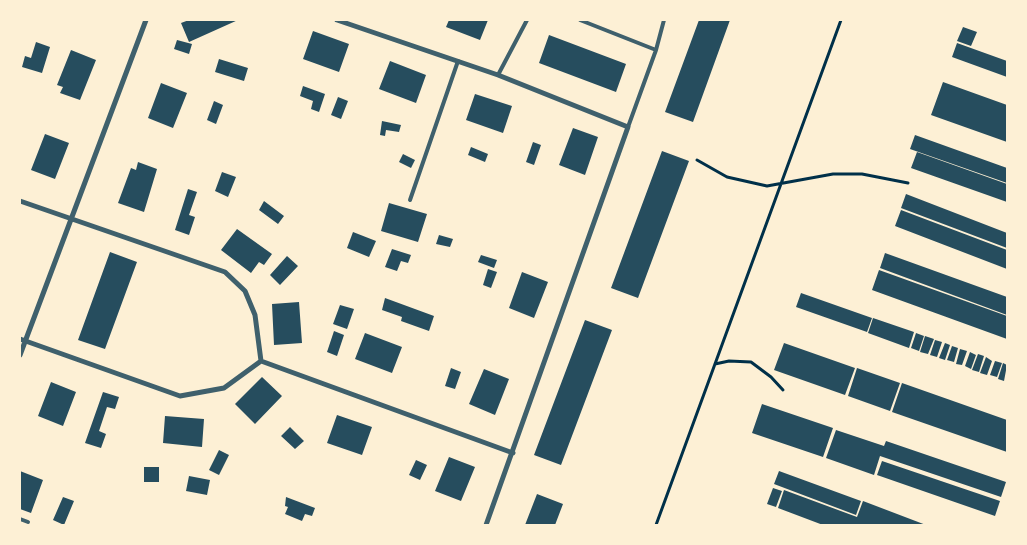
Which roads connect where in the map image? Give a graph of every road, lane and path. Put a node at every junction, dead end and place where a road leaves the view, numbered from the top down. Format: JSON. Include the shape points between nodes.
{"nodes":[{"id":1,"x":146,"y":20,"type":"edge"},
{"id":2,"x":337,"y":20,"type":"edge"},
{"id":3,"x":526,"y":20,"type":"edge"},
{"id":4,"x":580,"y":20,"type":"edge"},
{"id":5,"x":664,"y":20,"type":"edge"},
{"id":6,"x":841,"y":20,"type":"edge"},
{"id":7,"x":656,"y":50,"type":"junction"},
{"id":8,"x":458,"y":61,"type":"junction"},
{"id":9,"x":498,"y":75,"type":"junction"},
{"id":10,"x":628,"y":127,"type":"junction"},
{"id":11,"x":697,"y":160,"type":"dead end"},
{"id":12,"x":908,"y":182,"type":"dead end"},
{"id":13,"x":781,"y":184,"type":"junction"},
{"id":14,"x":410,"y":200,"type":"dead end"},
{"id":15,"x":20,"y":201,"type":"edge"},
{"id":16,"x":71,"y":218,"type":"junction"},
{"id":17,"x":23,"y":340,"type":"edge"},
{"id":18,"x":20,"y":355,"type":"edge"},
{"id":19,"x":261,"y":361,"type":"junction"},
{"id":20,"x":715,"y":364,"type":"junction"},
{"id":21,"x":784,"y":390,"type":"dead end"},
{"id":22,"x":513,"y":453,"type":"junction"},
{"id":23,"x":20,"y":519,"type":"edge"},
{"id":24,"x":28,"y":522,"type":"dead end"},
{"id":25,"x":486,"y":525,"type":"edge"},
{"id":26,"x":656,"y":525,"type":"edge"}],
"edges":[{"from":1,"to":16,"type":"street"},
{"from":2,"to":8,"type":"street"},
{"from":3,"to":9,"type":"lane"},
{"from":4,"to":7,"type":"lane"},
{"from":5,"to":7,"type":"lane"},
{"from":6,"to":13,"type":"path"},
{"from":7,"to":10,"type":"lane"},
{"from":8,"to":9,"type":"street"},
{"from":8,"to":14,"type":"lane"},
{"from":9,"to":10,"type":"street"},
{"from":10,"to":22,"type":"street"},
{"from":11,"to":13,"type":"path","via":[[727,177],[767,186]]},
{"from":12,"to":13,"type":"path","via":[[862,174],[833,174]]},
{"from":13,"to":20,"type":"path"},
{"from":15,"to":16,"type":"street"},
{"from":16,"to":17,"type":"street"},
{"from":16,"to":19,"type":"street","via":[[225,272],[245,291],[255,315]]},
{"from":17,"to":18,"type":"street"},
{"from":17,"to":19,"type":"street","via":[[180,396],[224,388]]},
{"from":19,"to":22,"type":"street"},
{"from":20,"to":21,"type":"path","via":[[751,362]]},
{"from":20,"to":26,"type":"path"},
{"from":22,"to":25,"type":"street"},
{"from":23,"to":24,"type":"lane"}]}
